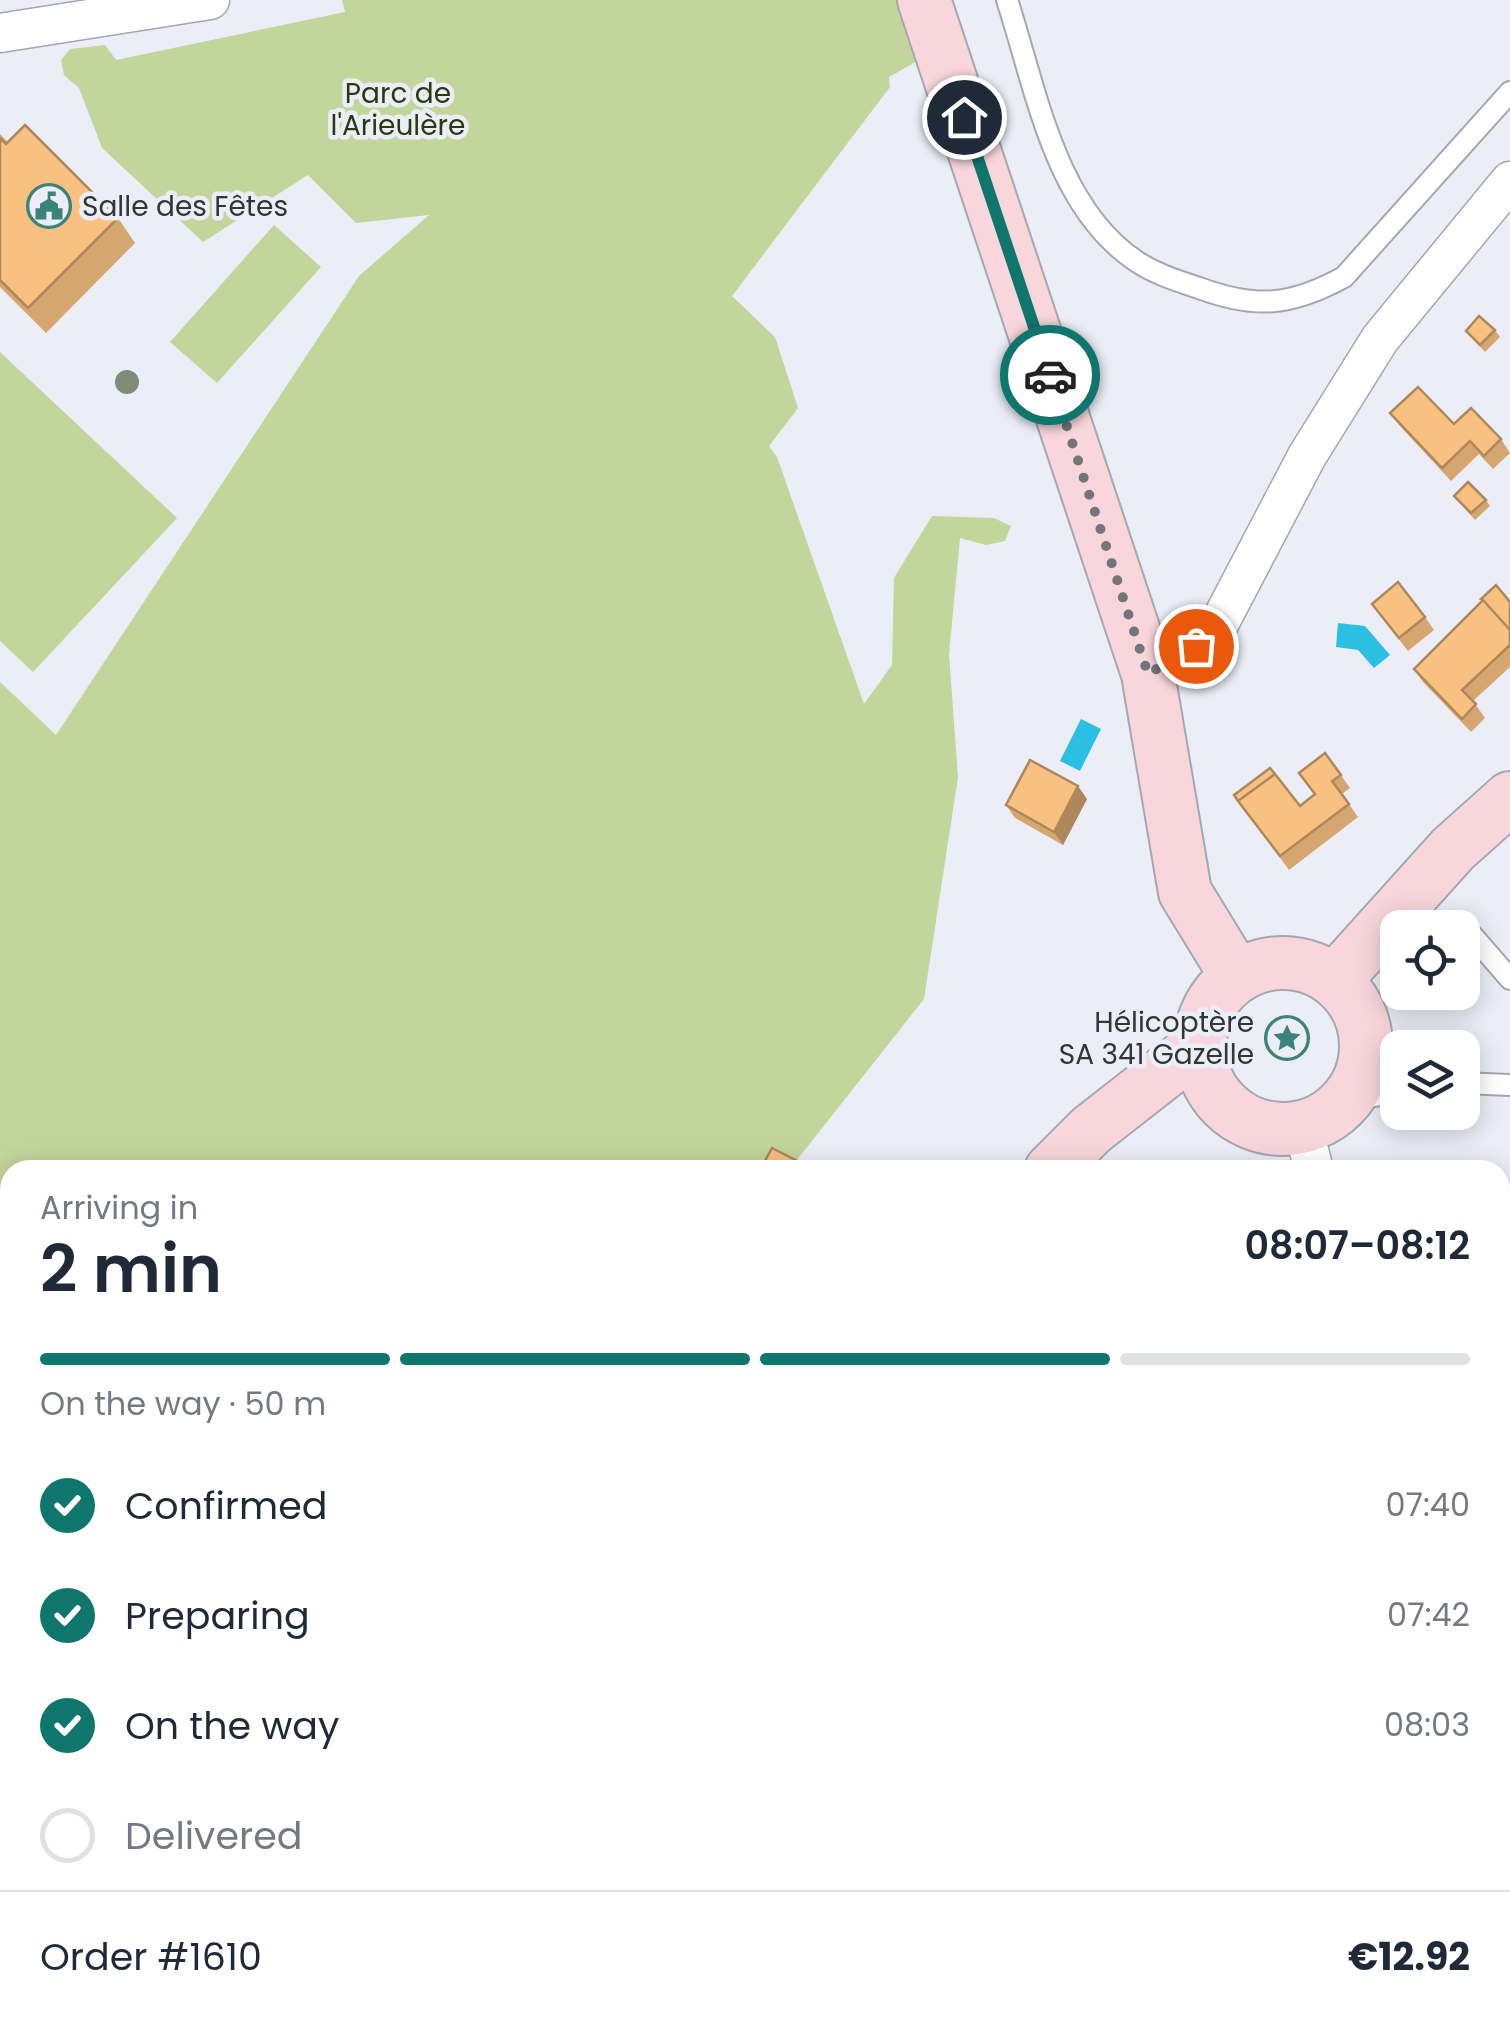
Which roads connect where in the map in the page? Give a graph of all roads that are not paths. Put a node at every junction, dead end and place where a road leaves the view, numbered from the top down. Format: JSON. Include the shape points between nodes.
{"nodes":[{"id":1,"x":210,"y":0,"type":"edge"},
{"id":2,"x":924,"y":0,"type":"edge"},
{"id":3,"x":1007,"y":0,"type":"edge"},
{"id":4,"x":0,"y":33,"type":"edge"},
{"id":5,"x":1510,"y":92,"type":"edge"},
{"id":6,"x":1510,"y":181,"type":"edge"},
{"id":7,"x":1142,"y":656,"type":"junction"},
{"id":8,"x":1510,"y":798,"type":"edge"},
{"id":9,"x":1480,"y":944,"type":"edge"},
{"id":10,"x":1237,"y":977,"type":"junction"},
{"id":11,"x":1510,"y":979,"type":"edge"},
{"id":12,"x":1334,"y":980,"type":"junction"},
{"id":13,"x":1201,"y":1044,"type":"junction"},
{"id":14,"x":1380,"y":1045,"type":"edge"},
{"id":15,"x":1380,"y":1051,"type":"edge"},
{"id":16,"x":1480,"y":1084,"type":"edge"},
{"id":17,"x":1510,"y":1085,"type":"edge"},
{"id":18,"x":1218,"y":1098,"type":"junction"},
{"id":19,"x":1380,"y":1101,"type":"edge"},
{"id":20,"x":1321,"y":1132,"type":"edge"},
{"id":21,"x":1061,"y":1160,"type":"edge"},
{"id":22,"x":1076,"y":1160,"type":"edge"}],
"edges":[{"from":1,"to":4,"type":"street"},
{"from":2,"to":7,"type":"main road"},
{"from":3,"to":5,"type":"lane","via":[[1056,152],[1098,227],[1136,261],[1215,294],[1274,304],[1344,277]]},
{"from":6,"to":7,"type":"street","via":[[1380,339],[1308,456],[1219,624],[1196,646]]},
{"from":7,"to":10,"type":"main road","via":[[1185,892]]},
{"from":8,"to":12,"type":"main road","via":[[1453,849]]},
{"from":9,"to":11,"type":"lane"},
{"from":10,"to":12,"type":"main road","via":[[1285,963]]},
{"from":10,"to":13,"type":"main road","via":[[1217,996]]},
{"from":12,"to":14,"type":"main road"},
{"from":13,"to":18,"type":"main road","via":[[1206,1077]]},
{"from":13,"to":21,"type":"main road"},
{"from":15,"to":20,"type":"main road"},
{"from":16,"to":17,"type":"lane"},
{"from":18,"to":20,"type":"main road","via":[[1256,1125]]},
{"from":18,"to":22,"type":"main road","via":[[1171,1109]]},
{"from":19,"to":20,"type":"lane"}]}
